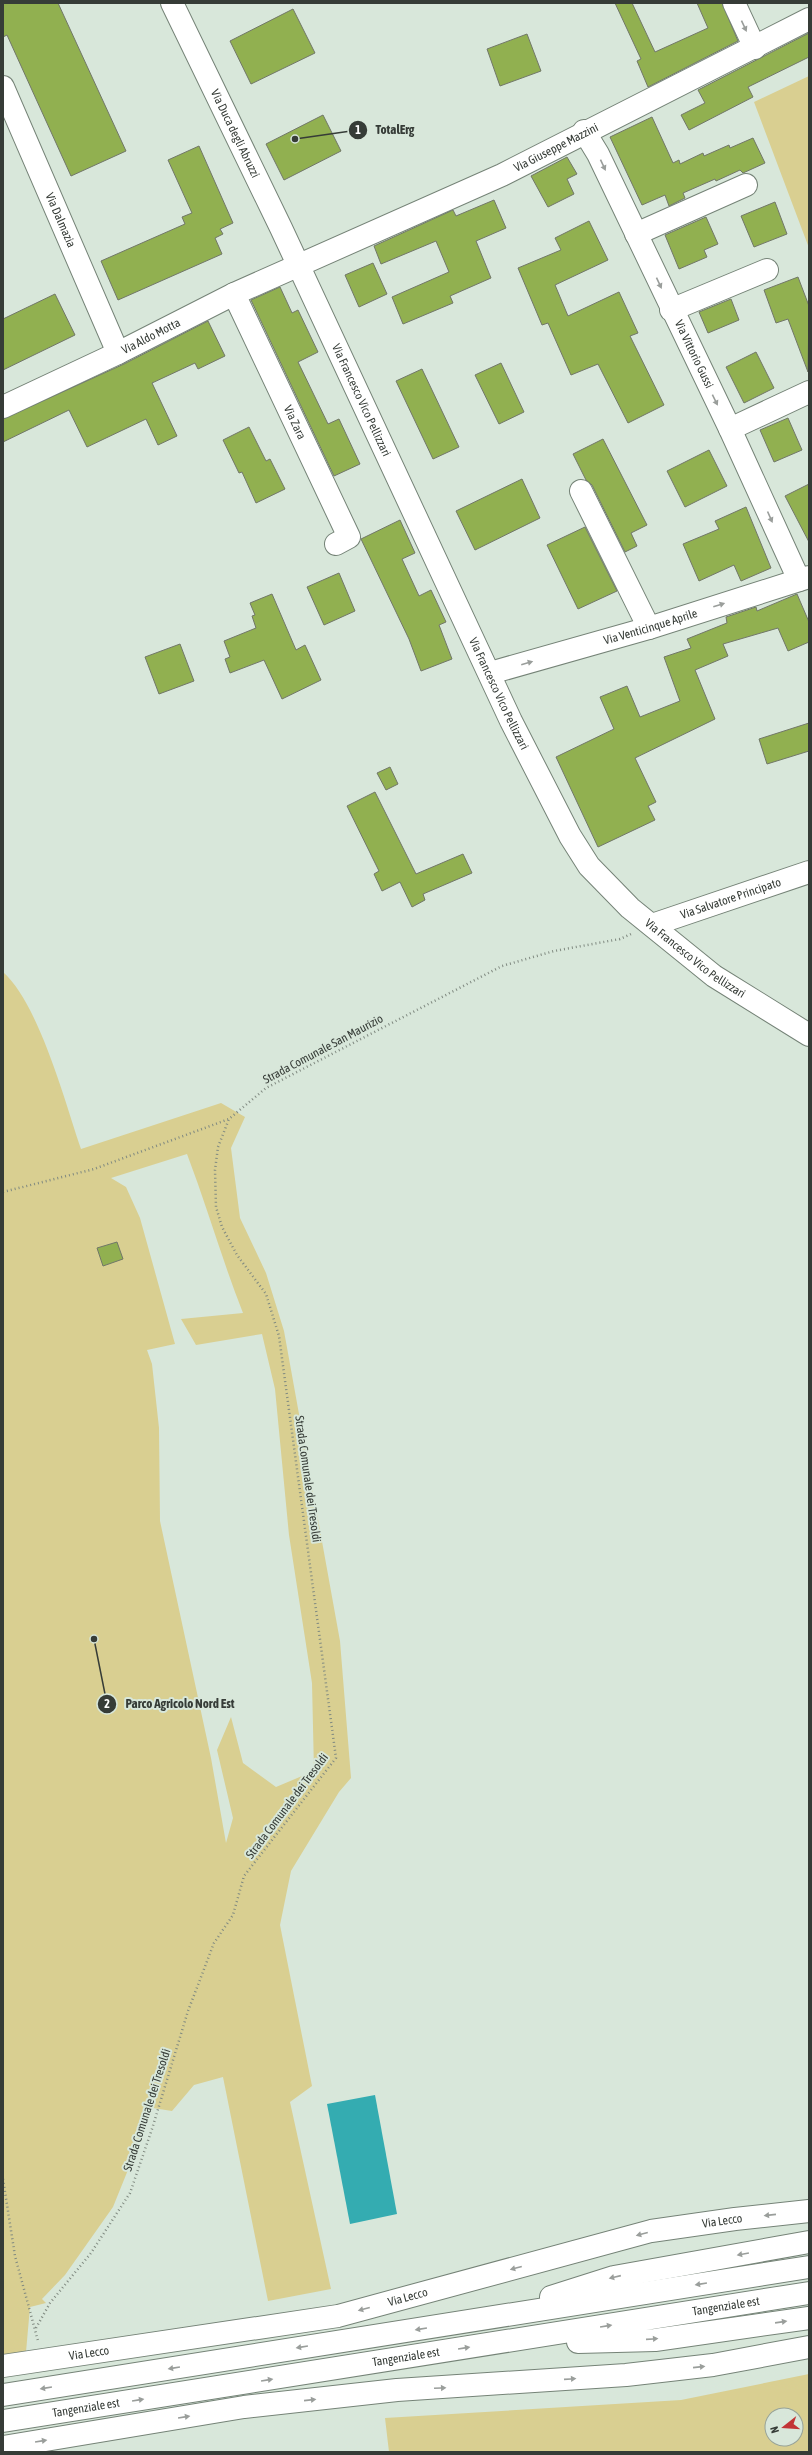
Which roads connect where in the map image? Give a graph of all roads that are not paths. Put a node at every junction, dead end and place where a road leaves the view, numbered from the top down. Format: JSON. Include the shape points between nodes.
{"nodes":[{"id":1,"x":172,"y":3,"type":"edge"},
{"id":2,"x":734,"y":3,"type":"edge"},
{"id":3,"x":809,"y":19,"type":"edge"},
{"id":4,"x":755,"y":48,"type":"junction"},
{"id":5,"x":3,"y":87,"type":"edge"},
{"id":6,"x":584,"y":131,"type":"junction"},
{"id":7,"x":746,"y":185,"type":"dead end"},
{"id":8,"x":636,"y":234,"type":"junction"},
{"id":9,"x":298,"y":265,"type":"junction"},
{"id":10,"x":767,"y":270,"type":"dead end"},
{"id":11,"x":234,"y":294,"type":"junction"},
{"id":12,"x":671,"y":310,"type":"junction"},
{"id":13,"x":118,"y":353,"type":"junction"},
{"id":14,"x":809,"y":392,"type":"edge"},
{"id":15,"x":3,"y":407,"type":"edge"},
{"id":16,"x":730,"y":429,"type":"junction"},
{"id":17,"x":581,"y":491,"type":"dead end"},
{"id":18,"x":336,"y":544,"type":"dead end"},
{"id":19,"x":804,"y":578,"type":"edge"},
{"id":20,"x":649,"y":628,"type":"junction"},
{"id":21,"x":490,"y":673,"type":"junction"},
{"id":22,"x":809,"y":872,"type":"edge"},
{"id":23,"x":652,"y":925,"type":"junction"},
{"id":24,"x":809,"y":1036,"type":"edge"},
{"id":25,"x":809,"y":2212,"type":"edge"},
{"id":26,"x":809,"y":2242,"type":"edge"},
{"id":27,"x":809,"y":2267,"type":"edge"},
{"id":28,"x":809,"y":2293,"type":"edge"},
{"id":29,"x":809,"y":2318,"type":"edge"},
{"id":30,"x":473,"y":2320,"type":"junction"},
{"id":31,"x":487,"y":2345,"type":"junction"},
{"id":32,"x":809,"y":2347,"type":"edge"},
{"id":33,"x":3,"y":2366,"type":"edge"},
{"id":34,"x":3,"y":2395,"type":"edge"},
{"id":35,"x":3,"y":2422,"type":"edge"},
{"id":36,"x":3,"y":2447,"type":"edge"}],
"edges":[{"from":1,"to":9,"type":"main road","name":"Via Duca degli Abruzzi"},
{"from":2,"to":4,"type":"main road","one_way":true},
{"from":3,"to":4,"type":"main road","name":"Via Giuseppe Mazzini"},
{"from":4,"to":6,"type":"main road","name":"Via Giuseppe Mazzini"},
{"from":5,"to":13,"type":"main road","name":"Via Dalmazia"},
{"from":6,"to":8,"type":"main road","name":"Via Vittorio Gussi","one_way":true,"via":[[598,154]]},
{"from":6,"to":9,"type":"main road","name":"Via Giuseppe Mazzini","via":[[502,175]]},
{"from":7,"to":8,"type":"main road"},
{"from":8,"to":12,"type":"main road","name":"Via Vittorio Gussi","one_way":true},
{"from":9,"to":11,"type":"main road","name":"Via Aldo Motta"},
{"from":9,"to":21,"type":"main road","name":"Via Francesco Vico Pellizzari"},
{"from":10,"to":12,"type":"main road"},
{"from":11,"to":13,"type":"main road","name":"Via Aldo Motta"},
{"from":11,"to":18,"type":"main road","name":"Via Zara","via":[[349,537]]},
{"from":12,"to":16,"type":"main road","name":"Via Vittorio Gussi","one_way":true},
{"from":13,"to":15,"type":"main road","name":"Via Aldo Motta"},
{"from":14,"to":16,"type":"main road"},
{"from":16,"to":19,"type":"main road","name":"Via Vittorio Gussi","one_way":true},
{"from":17,"to":20,"type":"main road"},
{"from":20,"to":19,"type":"main road","name":"Via Venticinque Aprile","one_way":true},
{"from":21,"to":20,"type":"main road","name":"Via Venticinque Aprile","one_way":true},
{"from":21,"to":23,"type":"main road","name":"Via Francesco Vico Pellizzari","via":[[540,782],[589,866],[630,908]]},
{"from":22,"to":23,"type":"main road","name":"Via Salvatore Principato"},
{"from":23,"to":24,"type":"main road","name":"Via Francesco Vico Pellizzari","via":[[714,976]]},
{"from":25,"to":33,"type":"main road","name":"Via Lecco","one_way":true,"via":[[651,2231],[338,2316]]},
{"from":26,"to":30,"type":"main road","one_way":true,"via":[[614,2277]]},
{"from":27,"to":30,"type":"main road","one_way":true},
{"from":31,"to":28,"type":"main road","name":"Tangenziale est","one_way":true},
{"from":31,"to":29,"type":"main road","one_way":true,"via":[[655,2340]]},
{"from":30,"to":34,"type":"main road","one_way":true},
{"from":35,"to":31,"type":"main road","name":"Tangenziale est","one_way":true},
{"from":36,"to":32,"type":"main road","one_way":true,"via":[[244,2407],[397,2390],[626,2374],[713,2365]]}]}
